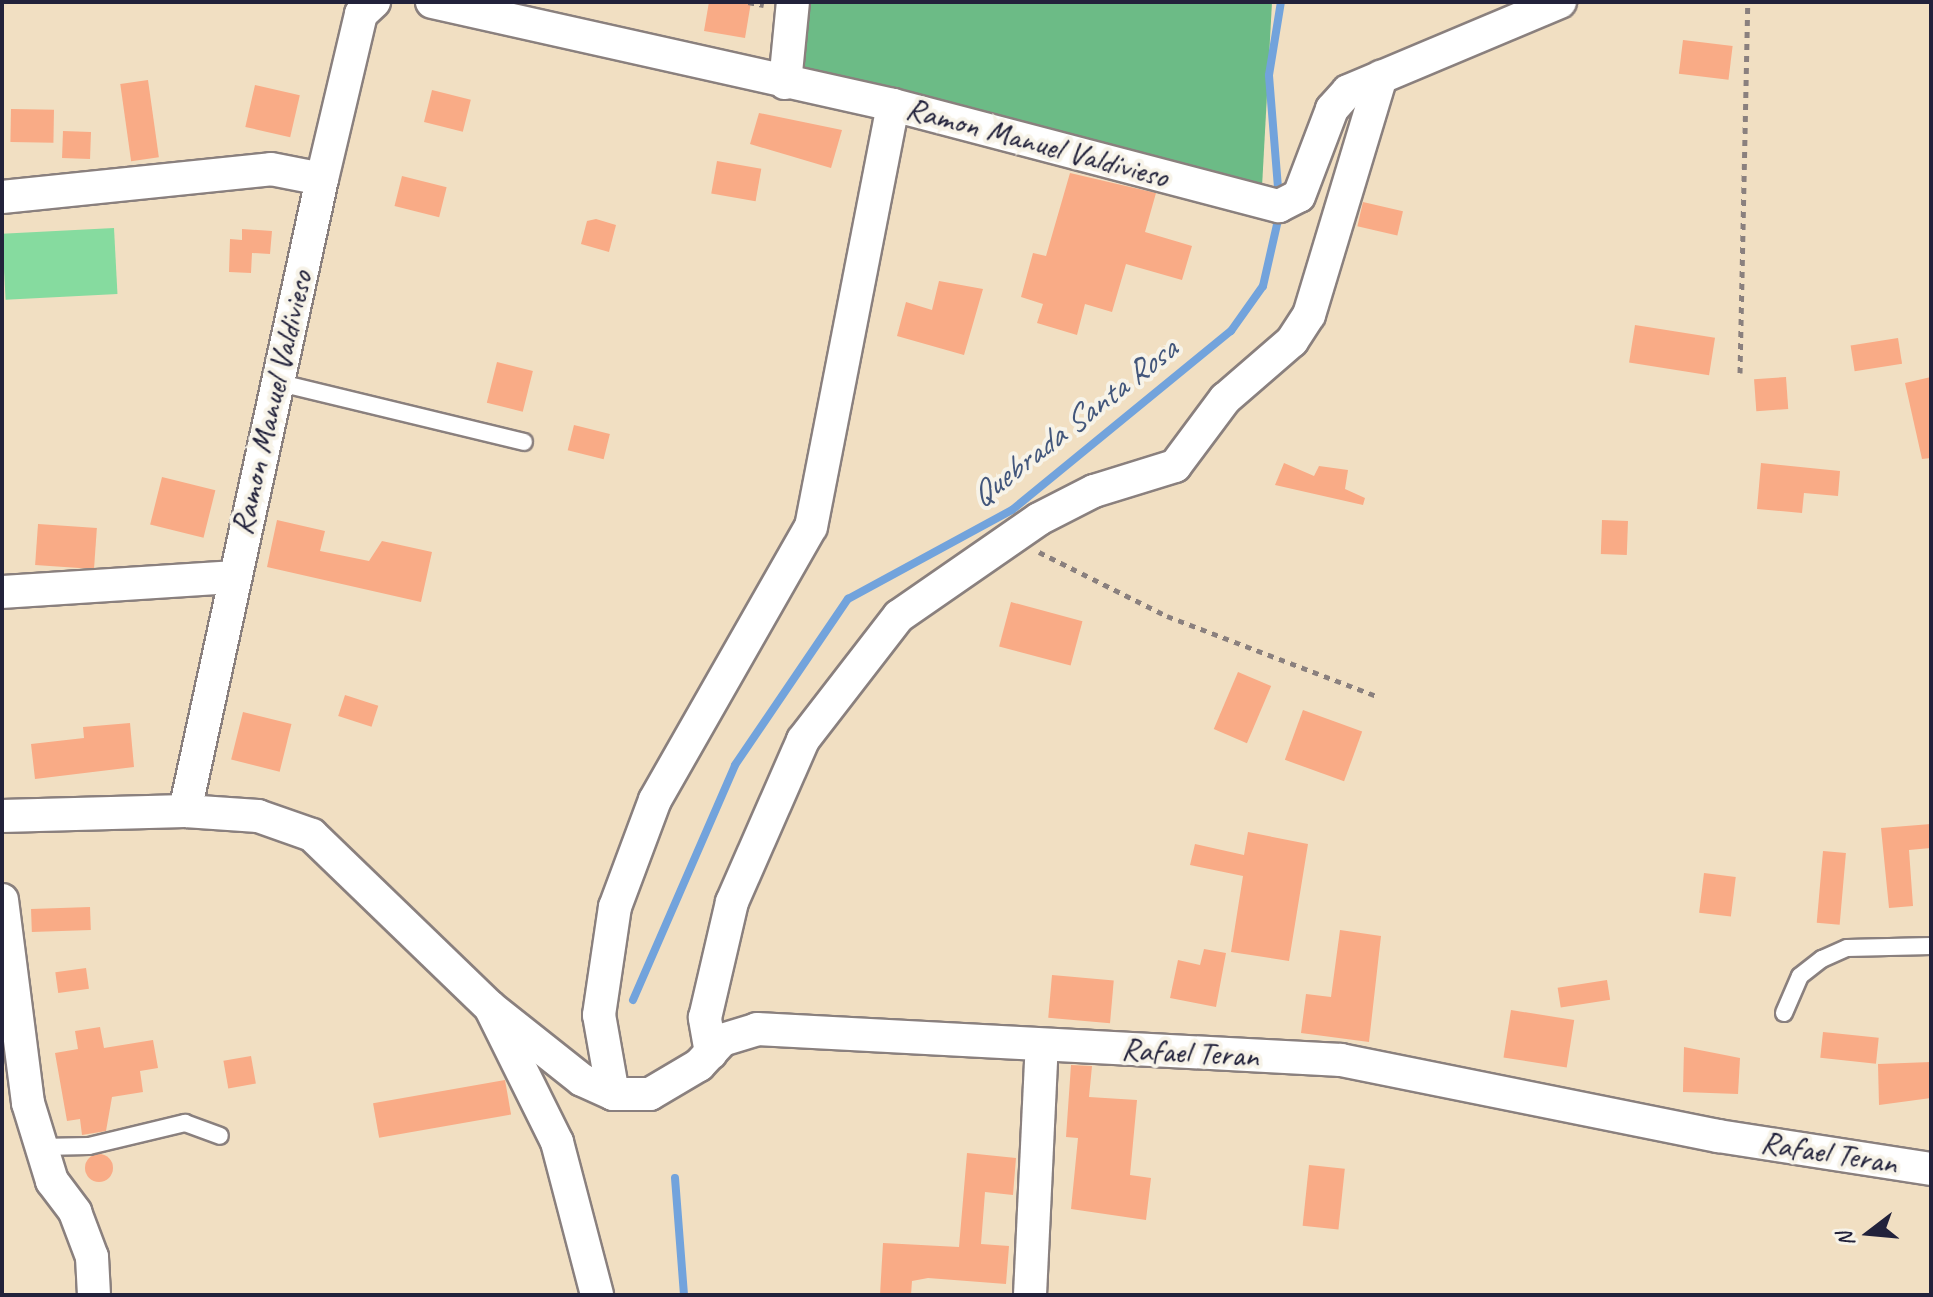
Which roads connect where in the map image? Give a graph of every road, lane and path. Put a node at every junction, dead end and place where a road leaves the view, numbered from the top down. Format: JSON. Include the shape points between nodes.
{"nodes":[{"id":1,"x":374,"y":2,"type":"edge"},
{"id":2,"x":432,"y":2,"type":"edge"},
{"id":3,"x":793,"y":2,"type":"edge"},
{"id":4,"x":1560,"y":2,"type":"edge"},
{"id":5,"x":1748,"y":2,"type":"edge"},
{"id":6,"x":1381,"y":77,"type":"junction"},
{"id":7,"x":785,"y":83,"type":"junction"},
{"id":8,"x":893,"y":105,"type":"junction"},
{"id":9,"x":322,"y":179,"type":"junction"},
{"id":10,"x":2,"y":197,"type":"edge"},
{"id":11,"x":1740,"y":373,"type":"dead end"},
{"id":12,"x":276,"y":382,"type":"junction"},
{"id":13,"x":524,"y":442,"type":"dead end"},
{"id":14,"x":1009,"y":538,"type":"junction"},
{"id":15,"x":232,"y":577,"type":"junction"},
{"id":16,"x":2,"y":592,"type":"edge"},
{"id":17,"x":1377,"y":696,"type":"dead end"},
{"id":18,"x":185,"y":811,"type":"junction"},
{"id":19,"x":2,"y":816,"type":"edge"},
{"id":20,"x":2,"y":900,"type":"edge"},
{"id":21,"x":1931,"y":946,"type":"edge"},
{"id":22,"x":490,"y":1007,"type":"junction"},
{"id":23,"x":1784,"y":1013,"type":"dead end"},
{"id":24,"x":1042,"y":1045,"type":"junction"},
{"id":25,"x":711,"y":1053,"type":"junction"},
{"id":26,"x":613,"y":1094,"type":"junction"},
{"id":27,"x":220,"y":1136,"type":"dead end"},
{"id":28,"x":41,"y":1147,"type":"junction"},
{"id":29,"x":1931,"y":1169,"type":"edge"},
{"id":30,"x":94,"y":1295,"type":"edge"},
{"id":31,"x":597,"y":1295,"type":"edge"},
{"id":32,"x":1030,"y":1295,"type":"edge"}],
"edges":[{"from":1,"to":9,"type":"street","name":"Ramon Manuel Valdivieso","via":[[361,14]]},
{"from":2,"to":7,"type":"street","name":"Ramon Manuel Valdivieso"},
{"from":3,"to":7,"type":"street"},
{"from":4,"to":6,"type":"street","name":"Ramon Manuel Valdivieso"},
{"from":5,"to":11,"type":"path"},
{"from":6,"to":8,"type":"street","name":"Ramon Manuel Valdivieso","via":[[1339,99],[1299,196],[1279,206]]},
{"from":6,"to":14,"type":"street","via":[[1309,315],[1292,341],[1225,399],[1175,466],[1094,491]]},
{"from":7,"to":8,"type":"street","name":"Ramon Manuel Valdivieso"},
{"from":8,"to":26,"type":"street","via":[[811,527],[655,800],[615,907],[599,1015]]},
{"from":9,"to":10,"type":"street","via":[[271,169]]},
{"from":9,"to":12,"type":"street","name":"Ramon Manuel Valdivieso"},
{"from":12,"to":13,"type":"lane"},
{"from":12,"to":15,"type":"street","name":"Ramon Manuel Valdivieso"},
{"from":14,"to":17,"type":"path","via":[[1167,616]]},
{"from":14,"to":25,"type":"street","via":[[899,616],[803,740],[732,902],[705,1018]]},
{"from":15,"to":16,"type":"street"},
{"from":15,"to":18,"type":"street","name":"Ramon Manuel Valdivieso"},
{"from":18,"to":19,"type":"street"},
{"from":18,"to":22,"type":"street","via":[[258,816],[312,835]]},
{"from":20,"to":28,"type":"street","via":[[28,1103]]},
{"from":21,"to":23,"type":"lane","via":[[1847,948],[1822,959],[1800,976]]},
{"from":22,"to":26,"type":"street","name":"Rafael Teran","via":[[582,1080]]},
{"from":22,"to":31,"type":"street","via":[[557,1142]]},
{"from":24,"to":25,"type":"street","name":"Rafael Teran","via":[[757,1029],[722,1040]]},
{"from":24,"to":29,"type":"street","name":"Rafael Teran","via":[[1341,1060],[1718,1136]]},
{"from":24,"to":32,"type":"street"},
{"from":25,"to":26,"type":"street","name":"Rafael Teran","via":[[650,1094]]},
{"from":27,"to":28,"type":"lane","via":[[185,1123],[89,1146]]},
{"from":28,"to":30,"type":"street","via":[[92,1257]]}]}
